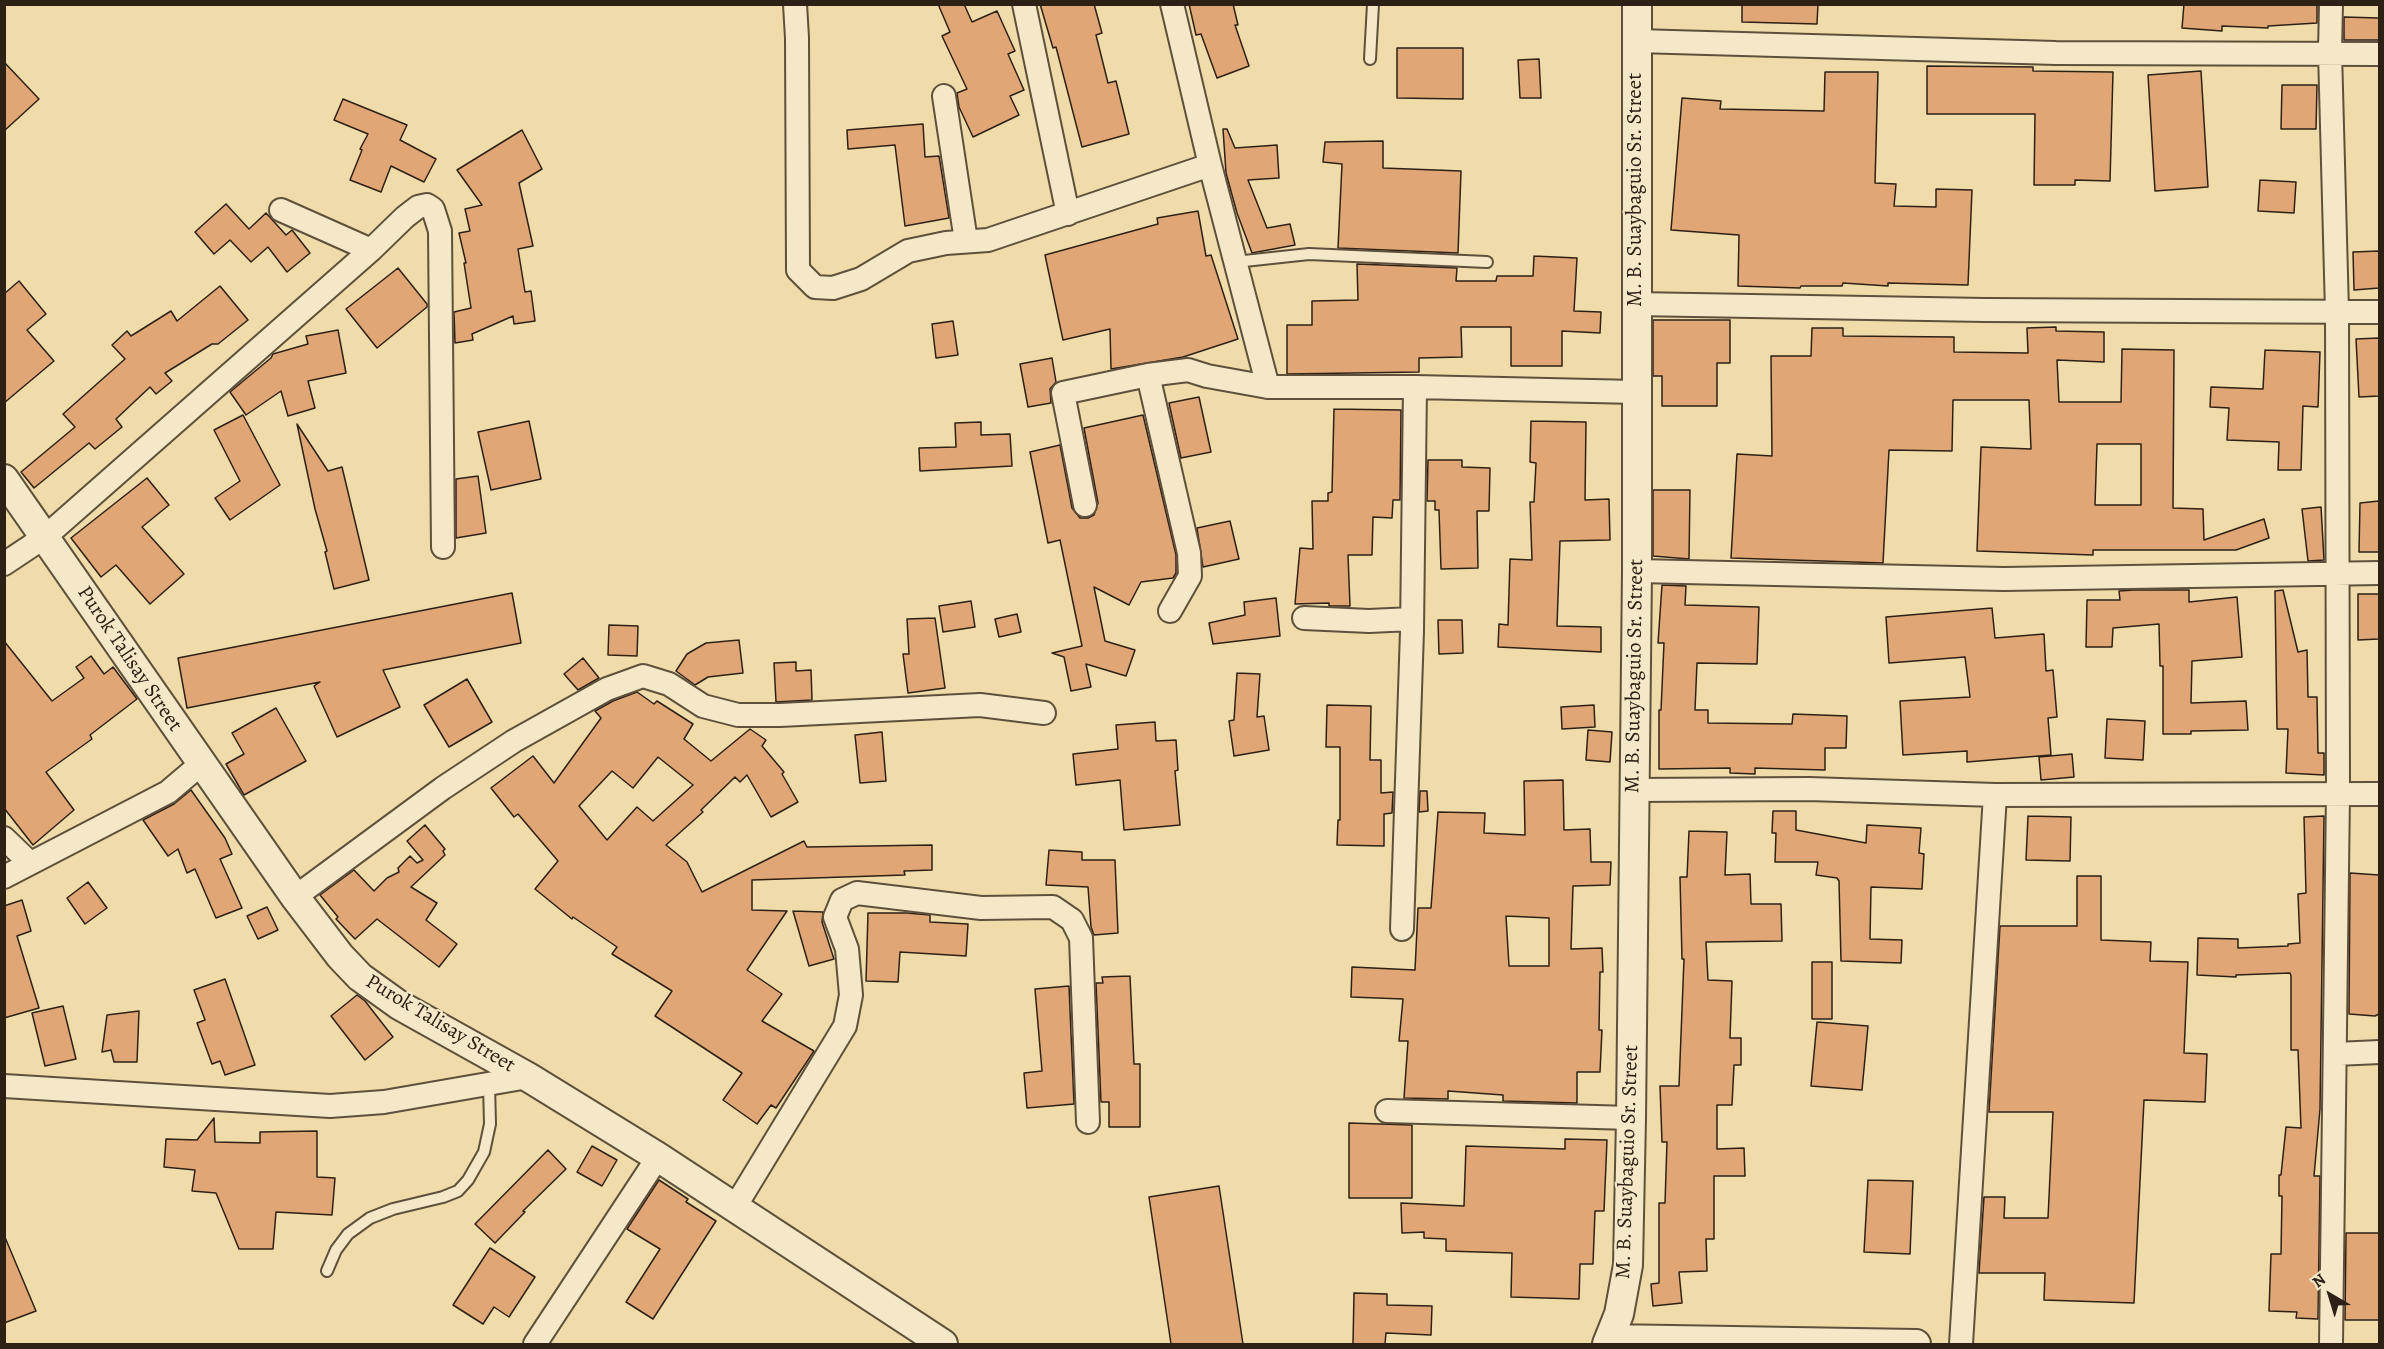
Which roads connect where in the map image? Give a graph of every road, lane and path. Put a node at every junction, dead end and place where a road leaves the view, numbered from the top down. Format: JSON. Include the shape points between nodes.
{"nodes":[{"id":1,"x":795,"y":4,"type":"edge"},
{"id":2,"x":1024,"y":4,"type":"edge"},
{"id":3,"x":1172,"y":4,"type":"edge"},
{"id":4,"x":1373,"y":4,"type":"edge"},
{"id":5,"x":1637,"y":4,"type":"edge"},
{"id":6,"x":2331,"y":4,"type":"edge"},
{"id":7,"x":1637,"y":41,"type":"junction"},
{"id":8,"x":2330,"y":52,"type":"junction"},
{"id":9,"x":2379,"y":54,"type":"edge"},
{"id":10,"x":1370,"y":59,"type":"dead end"},
{"id":11,"x":944,"y":96,"type":"dead end"},
{"id":12,"x":1210,"y":165,"type":"junction"},
{"id":13,"x":281,"y":210,"type":"dead end"},
{"id":14,"x":1068,"y":214,"type":"junction"},
{"id":15,"x":966,"y":241,"type":"junction"},
{"id":16,"x":371,"y":250,"type":"junction"},
{"id":17,"x":1235,"y":262,"type":"junction"},
{"id":18,"x":1487,"y":262,"type":"dead end"},
{"id":19,"x":1635,"y":304,"type":"junction"},
{"id":20,"x":2337,"y":312,"type":"junction"},
{"id":21,"x":2379,"y":312,"type":"edge"},
{"id":22,"x":1148,"y":375,"type":"junction"},
{"id":23,"x":1268,"y":387,"type":"junction"},
{"id":24,"x":1415,"y":387,"type":"junction"},
{"id":25,"x":1636,"y":392,"type":"junction"},
{"id":26,"x":4,"y":479,"type":"edge"},
{"id":27,"x":1085,"y":505,"type":"dead end"},
{"id":28,"x":46,"y":536,"type":"junction"},
{"id":29,"x":443,"y":548,"type":"dead end"},
{"id":30,"x":4,"y":564,"type":"edge"},
{"id":31,"x":1637,"y":571,"type":"junction"},
{"id":32,"x":2379,"y":573,"type":"edge"},
{"id":33,"x":2336,"y":574,"type":"junction"},
{"id":34,"x":1170,"y":611,"type":"dead end"},
{"id":35,"x":1304,"y":618,"type":"dead end"},
{"id":36,"x":1412,"y":619,"type":"junction"},
{"id":37,"x":1044,"y":712,"type":"dead end"},
{"id":38,"x":201,"y":765,"type":"junction"},
{"id":39,"x":1633,"y":790,"type":"junction"},
{"id":40,"x":2338,"y":794,"type":"junction"},
{"id":41,"x":2379,"y":794,"type":"edge"},
{"id":42,"x":1995,"y":795,"type":"junction"},
{"id":43,"x":4,"y":838,"type":"edge"},
{"id":44,"x":30,"y":863,"type":"junction"},
{"id":45,"x":4,"y":877,"type":"edge"},
{"id":46,"x":295,"y":897,"type":"junction"},
{"id":47,"x":1402,"y":929,"type":"dead end"},
{"id":48,"x":2379,"y":1052,"type":"edge"},
{"id":49,"x":2335,"y":1054,"type":"junction"},
{"id":50,"x":528,"y":1077,"type":"junction"},
{"id":51,"x":489,"y":1084,"type":"junction"},
{"id":52,"x":4,"y":1086,"type":"edge"},
{"id":53,"x":1387,"y":1111,"type":"dead end"},
{"id":54,"x":1631,"y":1118,"type":"junction"},
{"id":55,"x":1088,"y":1122,"type":"dead end"},
{"id":56,"x":658,"y":1156,"type":"junction"},
{"id":57,"x":735,"y":1207,"type":"junction"},
{"id":58,"x":327,"y":1271,"type":"dead end"},
{"id":59,"x":1609,"y":1342,"type":"edge"},
{"id":60,"x":535,"y":1344,"type":"edge"},
{"id":61,"x":943,"y":1344,"type":"edge"},
{"id":62,"x":1916,"y":1344,"type":"edge"},
{"id":63,"x":1961,"y":1344,"type":"edge"},
{"id":64,"x":2331,"y":1344,"type":"edge"}],
"edges":[{"from":1,"to":15,"type":"street","via":[[798,270],[815,287],[833,288],[861,279],[908,251]]},
{"from":2,"to":14,"type":"street"},
{"from":3,"to":12,"type":"street"},
{"from":4,"to":10,"type":"lane"},
{"from":5,"to":7,"type":"street","name":"M. B. Suaybaguio Sr. Street"},
{"from":6,"to":8,"type":"street"},
{"from":7,"to":8,"type":"street","via":[[2045,53]]},
{"from":7,"to":19,"type":"street","name":"M. B. Suaybaguio Sr. Street"},
{"from":8,"to":9,"type":"street"},
{"from":8,"to":20,"type":"street"},
{"from":11,"to":15,"type":"street"},
{"from":12,"to":14,"type":"street"},
{"from":12,"to":17,"type":"street"},
{"from":13,"to":16,"type":"street"},
{"from":14,"to":15,"type":"street","via":[[988,240]]},
{"from":16,"to":28,"type":"street"},
{"from":16,"to":29,"type":"street","via":[[418,207],[427,205],[433,209],[440,231]]},
{"from":17,"to":18,"type":"lane","via":[[1309,254]]},
{"from":17,"to":23,"type":"street"},
{"from":19,"to":20,"type":"street"},
{"from":19,"to":25,"type":"street","name":"M. B. Suaybaguio Sr. Street"},
{"from":20,"to":21,"type":"street"},
{"from":20,"to":33,"type":"street"},
{"from":22,"to":23,"type":"street","via":[[1188,370]]},
{"from":22,"to":27,"type":"street","via":[[1063,393]]},
{"from":22,"to":34,"type":"street","via":[[1189,553],[1190,576]]},
{"from":23,"to":24,"type":"street"},
{"from":24,"to":25,"type":"street"},
{"from":24,"to":36,"type":"street"},
{"from":25,"to":31,"type":"street","name":"M. B. Suaybaguio Sr. Street"},
{"from":26,"to":28,"type":"street","name":"Purok Talisay Street"},
{"from":28,"to":30,"type":"street"},
{"from":28,"to":38,"type":"street","name":"Purok Talisay Street"},
{"from":31,"to":33,"type":"street","via":[[2004,579]]},
{"from":31,"to":39,"type":"street","name":"M. B. Suaybaguio Sr. Street"},
{"from":32,"to":33,"type":"street"},
{"from":33,"to":40,"type":"street"},
{"from":35,"to":36,"type":"street"},
{"from":36,"to":47,"type":"street"},
{"from":37,"to":46,"type":"street","via":[[980,705],[738,715],[703,706],[669,684],[643,676],[607,689],[514,741]]},
{"from":38,"to":44,"type":"street","via":[[168,792]]},
{"from":38,"to":46,"type":"street","name":"Purok Talisay Street"},
{"from":39,"to":42,"type":"street","via":[[1809,789]]},
{"from":39,"to":54,"type":"street","name":"M. B. Suaybaguio Sr. Street"},
{"from":40,"to":41,"type":"street"},
{"from":40,"to":42,"type":"street"},
{"from":40,"to":49,"type":"street"},
{"from":42,"to":63,"type":"street"},
{"from":43,"to":44,"type":"street"},
{"from":44,"to":45,"type":"street"},
{"from":46,"to":50,"type":"street","name":"Purok Talisay Street","via":[[360,977],[399,1005]]},
{"from":48,"to":49,"type":"street"},
{"from":49,"to":64,"type":"street"},
{"from":50,"to":51,"type":"street"},
{"from":50,"to":56,"type":"street","name":"Purok Talisay Street"},
{"from":51,"to":52,"type":"street","via":[[384,1102],[330,1106]]},
{"from":51,"to":58,"type":"lane","via":[[490,1124],[486,1143],[468,1180],[458,1191],[370,1218],[348,1234]]},
{"from":53,"to":54,"type":"street"},
{"from":54,"to":59,"type":"street","name":"M. B. Suaybaguio Sr. Street","via":[[1628,1265]]},
{"from":55,"to":57,"type":"street","via":[[1081,938],[1072,920],[1053,907],[981,909],[857,893],[842,900],[835,917],[847,949],[851,995],[845,1026]]},
{"from":56,"to":57,"type":"street","name":"Purok Talisay Street"},
{"from":56,"to":60,"type":"street"},
{"from":57,"to":61,"type":"street","name":"Purok Talisay Street"},
{"from":59,"to":62,"type":"street"}]}
